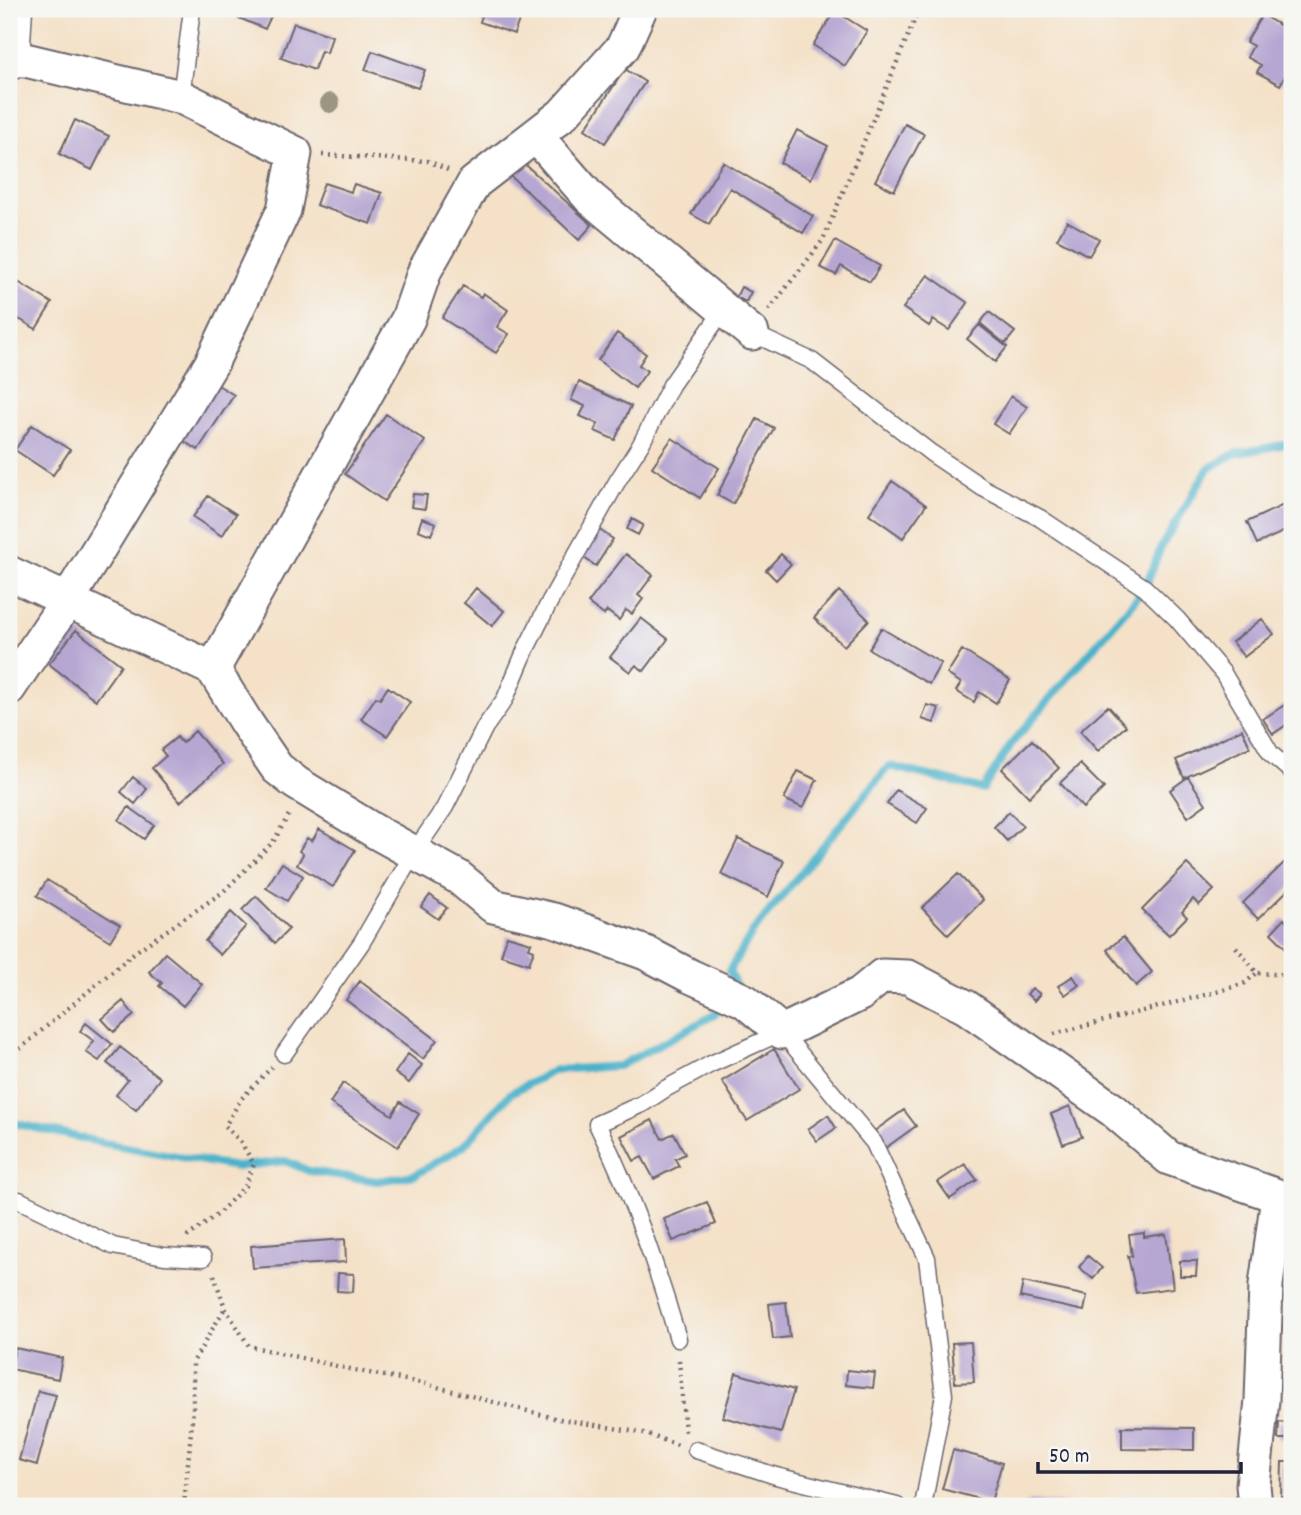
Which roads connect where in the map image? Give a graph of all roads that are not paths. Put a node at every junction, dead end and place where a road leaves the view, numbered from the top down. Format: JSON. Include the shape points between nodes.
{"nodes":[{"id":1,"x":24,"y":9,"type":"edge"},
{"id":2,"x":191,"y":9,"type":"edge"},
{"id":3,"x":640,"y":9,"type":"edge"},
{"id":4,"x":15,"y":61,"type":"edge"},
{"id":5,"x":181,"y":97,"type":"junction"},
{"id":6,"x":536,"y":136,"type":"junction"},
{"id":7,"x":724,"y":309,"type":"junction"},
{"id":8,"x":752,"y":333,"type":"joint"},
{"id":9,"x":9,"y":573,"type":"edge"},
{"id":10,"x":67,"y":601,"type":"junction"},
{"id":11,"x":213,"y":669,"type":"junction"},
{"id":12,"x":9,"y":688,"type":"edge"},
{"id":13,"x":1292,"y":772,"type":"edge"},
{"id":14,"x":414,"y":854,"type":"junction"},
{"id":15,"x":782,"y":1032,"type":"junction"},
{"id":16,"x":284,"y":1054,"type":"road end"},
{"id":17,"x":9,"y":1198,"type":"edge"},
{"id":18,"x":1285,"y":1199,"type":"edge"},
{"id":19,"x":203,"y":1258,"type":"road end"},
{"id":20,"x":678,"y":1339,"type":"road end"},
{"id":21,"x":696,"y":1450,"type":"road end"},
{"id":22,"x":897,"y":1506,"type":"edge"},
{"id":23,"x":923,"y":1506,"type":"edge"},
{"id":24,"x":1255,"y":1506,"type":"edge"}],
"edges":[{"from":1,"to":4,"type":"lane"},
{"from":2,"to":5,"type":"lane"},
{"from":3,"to":6,"type":"street","via":[[623,47],[562,115]]},
{"from":4,"to":5,"type":"street"},
{"from":5,"to":10,"type":"street","via":[[295,153],[284,210],[211,364]]},
{"from":6,"to":7,"type":"street","via":[[590,198]]},
{"from":6,"to":11,"type":"street","via":[[474,183],[425,270],[408,319]]},
{"from":7,"to":8,"type":"street"},
{"from":7,"to":14,"type":"lane","via":[[671,385],[550,601],[505,699]]},
{"from":8,"to":13,"type":"lane","via":[[812,361],[931,453],[1145,588],[1223,673],[1271,754]]},
{"from":9,"to":10,"type":"street"},
{"from":10,"to":11,"type":"street"},
{"from":10,"to":12,"type":"street"},
{"from":11,"to":14,"type":"street","via":[[277,768]]},
{"from":14,"to":15,"type":"street","via":[[458,877],[493,906],[554,920],[646,953],[745,1001]]},
{"from":14,"to":16,"type":"lane","via":[[362,942]]},
{"from":15,"to":18,"type":"street","via":[[860,994],[882,976],[908,977],[966,1007],[1113,1110],[1169,1158]]},
{"from":15,"to":20,"type":"lane","via":[[597,1124],[623,1175]]},
{"from":15,"to":23,"type":"lane","via":[[874,1143],[927,1258],[944,1395]]},
{"from":17,"to":19,"type":"lane","via":[[113,1246]]},
{"from":18,"to":24,"type":"street","via":[[1266,1285]]},
{"from":21,"to":22,"type":"lane","via":[[776,1476]]}]}
